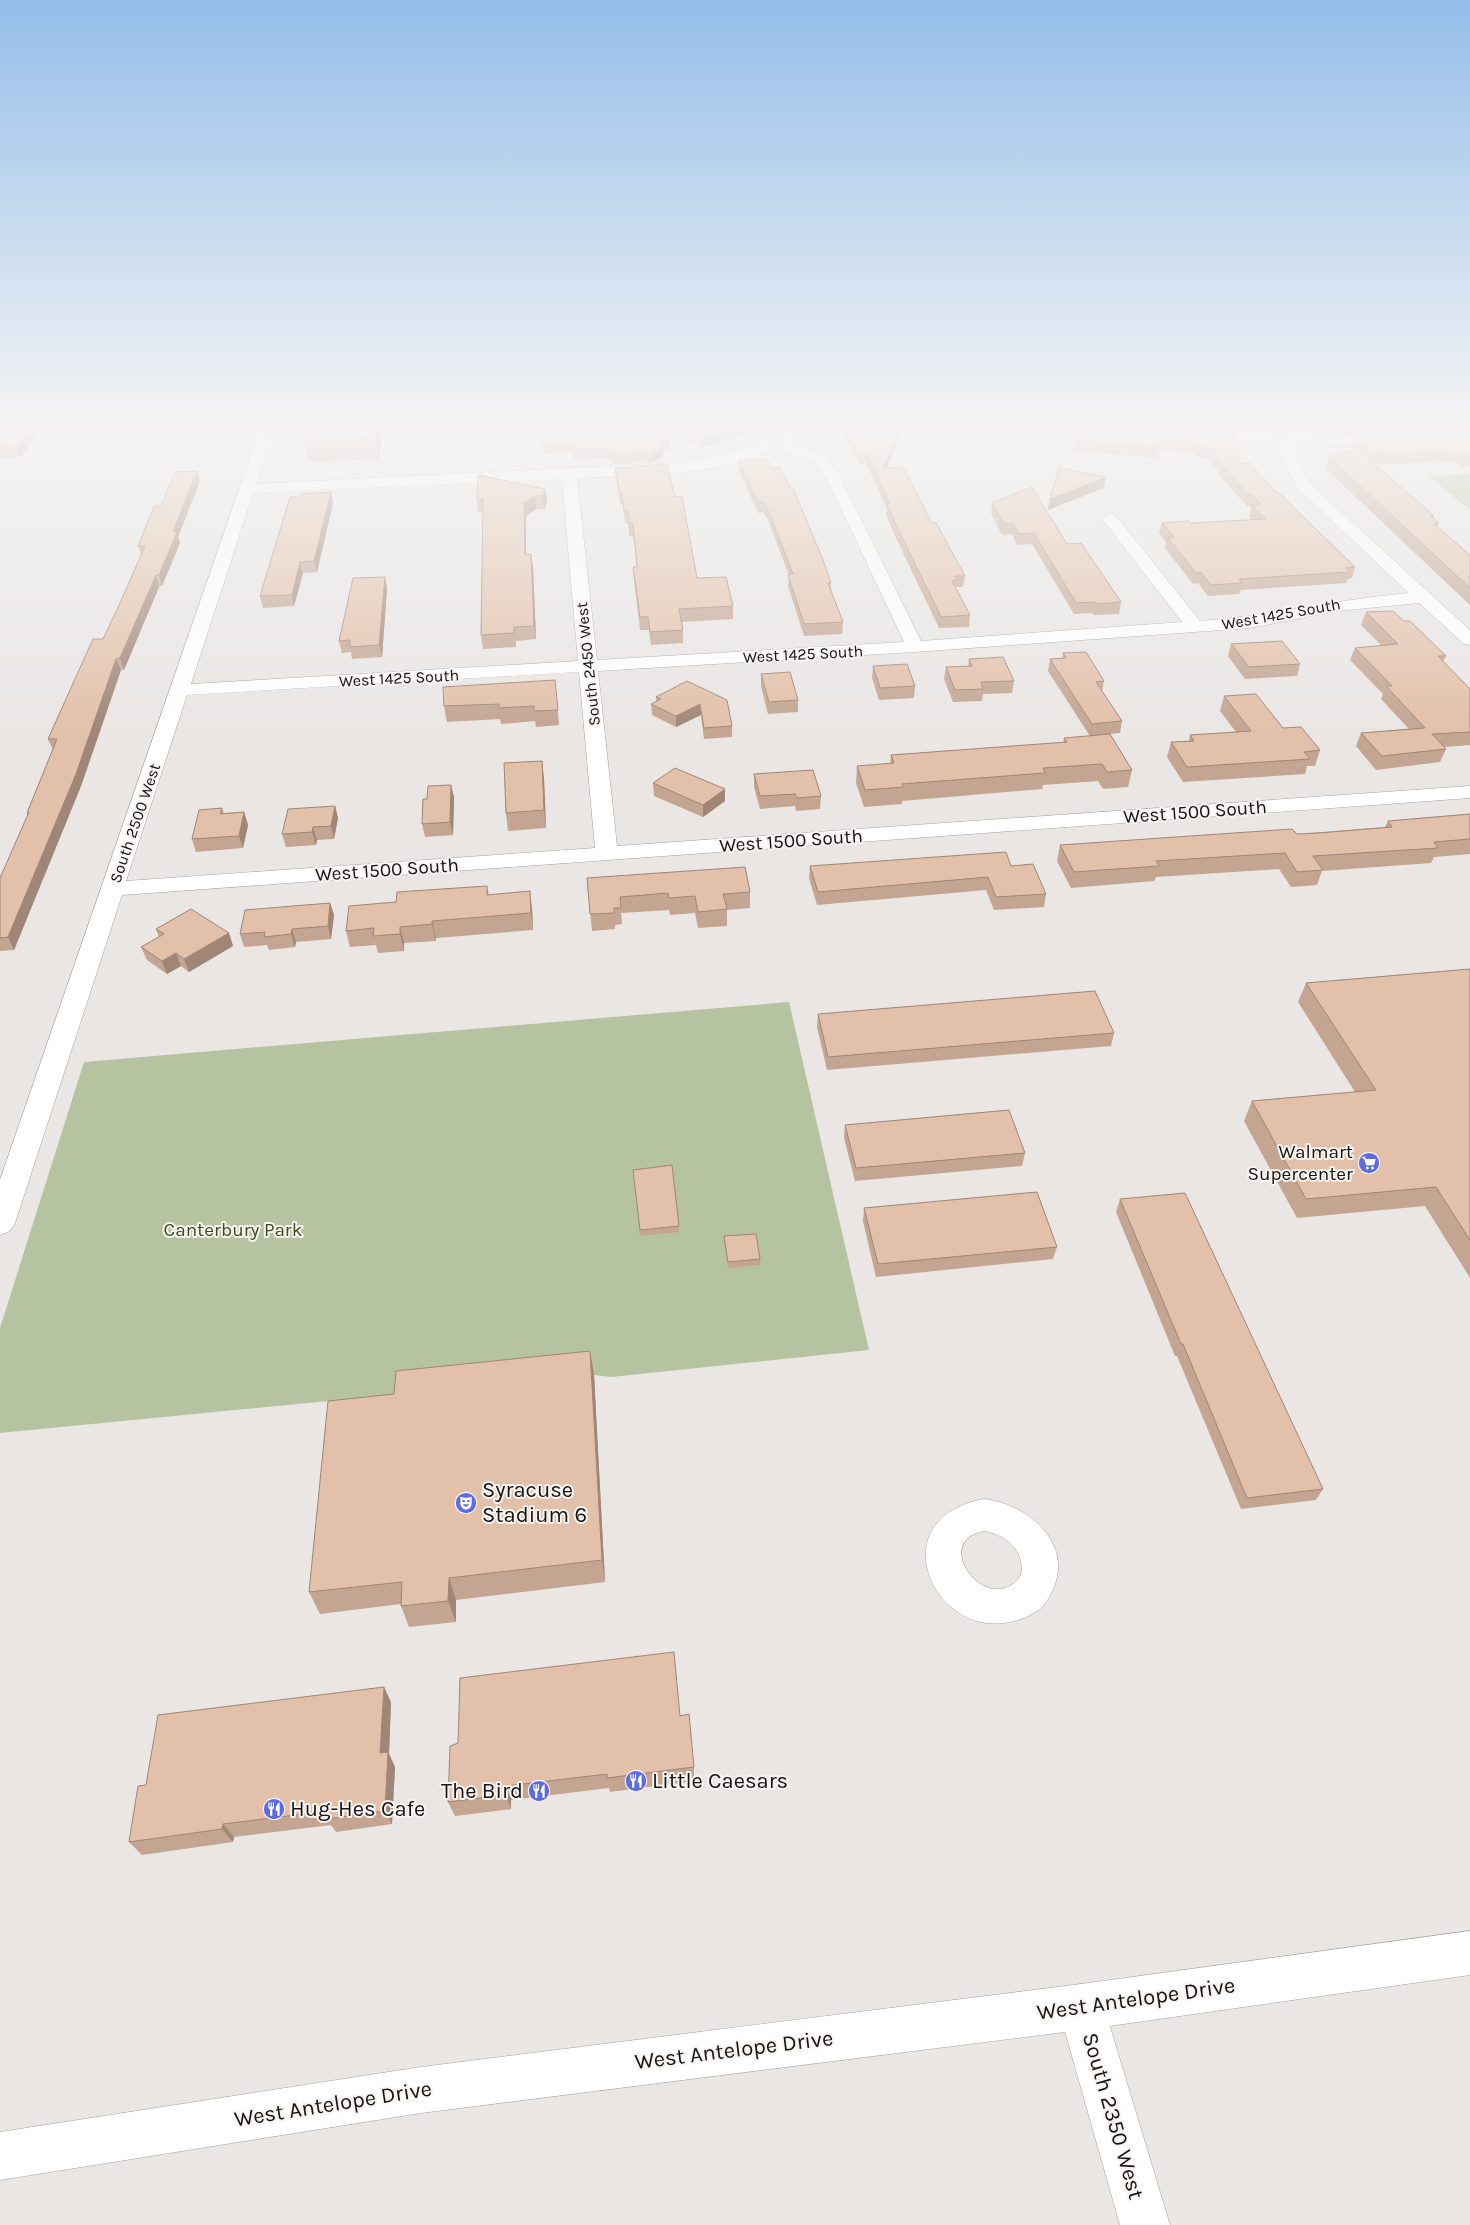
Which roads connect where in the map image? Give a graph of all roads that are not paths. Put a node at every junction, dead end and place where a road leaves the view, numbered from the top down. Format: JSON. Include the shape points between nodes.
{"nodes":[{"id":1,"x":234,"y":527,"type":"edge"},
{"id":2,"x":574,"y":527,"type":"edge"},
{"id":3,"x":857,"y":527,"type":"edge"},
{"id":4,"x":1116,"y":527,"type":"edge"},
{"id":5,"x":1348,"y":527,"type":"edge"},
{"id":6,"x":1424,"y":597,"type":"junction"},
{"id":7,"x":1195,"y":627,"type":"junction"},
{"id":8,"x":1470,"y":640,"type":"edge"},
{"id":9,"x":915,"y":648,"type":"junction"},
{"id":10,"x":588,"y":667,"type":"junction"},
{"id":11,"x":179,"y":690,"type":"junction"},
{"id":12,"x":1470,"y":792,"type":"edge"},
{"id":13,"x":607,"y":854,"type":"junction"},
{"id":14,"x":112,"y":889,"type":"junction"},
{"id":15,"x":0,"y":1223,"type":"edge"},
{"id":16,"x":1470,"y":1953,"type":"edge"},
{"id":17,"x":1081,"y":2007,"type":"junction"},
{"id":18,"x":0,"y":2156,"type":"edge"},
{"id":19,"x":1145,"y":2225,"type":"edge"}],
"edges":[{"from":1,"to":11,"type":"street","name":"South 2500 West"},
{"from":2,"to":10,"type":"street","name":"South 2450 West"},
{"from":3,"to":9,"type":"street"},
{"from":4,"to":7,"type":"street"},
{"from":5,"to":6,"type":"street"},
{"from":6,"to":7,"type":"street","name":"West 1425 South","via":[[1341,604],[1295,611],[1250,623]]},
{"from":6,"to":8,"type":"street"},
{"from":7,"to":9,"type":"street","name":"West 1425 South"},
{"from":9,"to":10,"type":"street","name":"West 1425 South"},
{"from":10,"to":11,"type":"street","name":"West 1425 South"},
{"from":10,"to":13,"type":"street","name":"South 2450 West"},
{"from":11,"to":14,"type":"street","name":"South 2500 West"},
{"from":12,"to":13,"type":"street","name":"West 1500 South"},
{"from":13,"to":14,"type":"street","name":"West 1500 South"},
{"from":14,"to":15,"type":"street","name":"South 2500 West"},
{"from":16,"to":17,"type":"street","name":"West Antelope Drive"},
{"from":17,"to":18,"type":"street","name":"West Antelope Drive","via":[[421,2090]]},
{"from":17,"to":19,"type":"street","name":"South 2350 West"}]}
